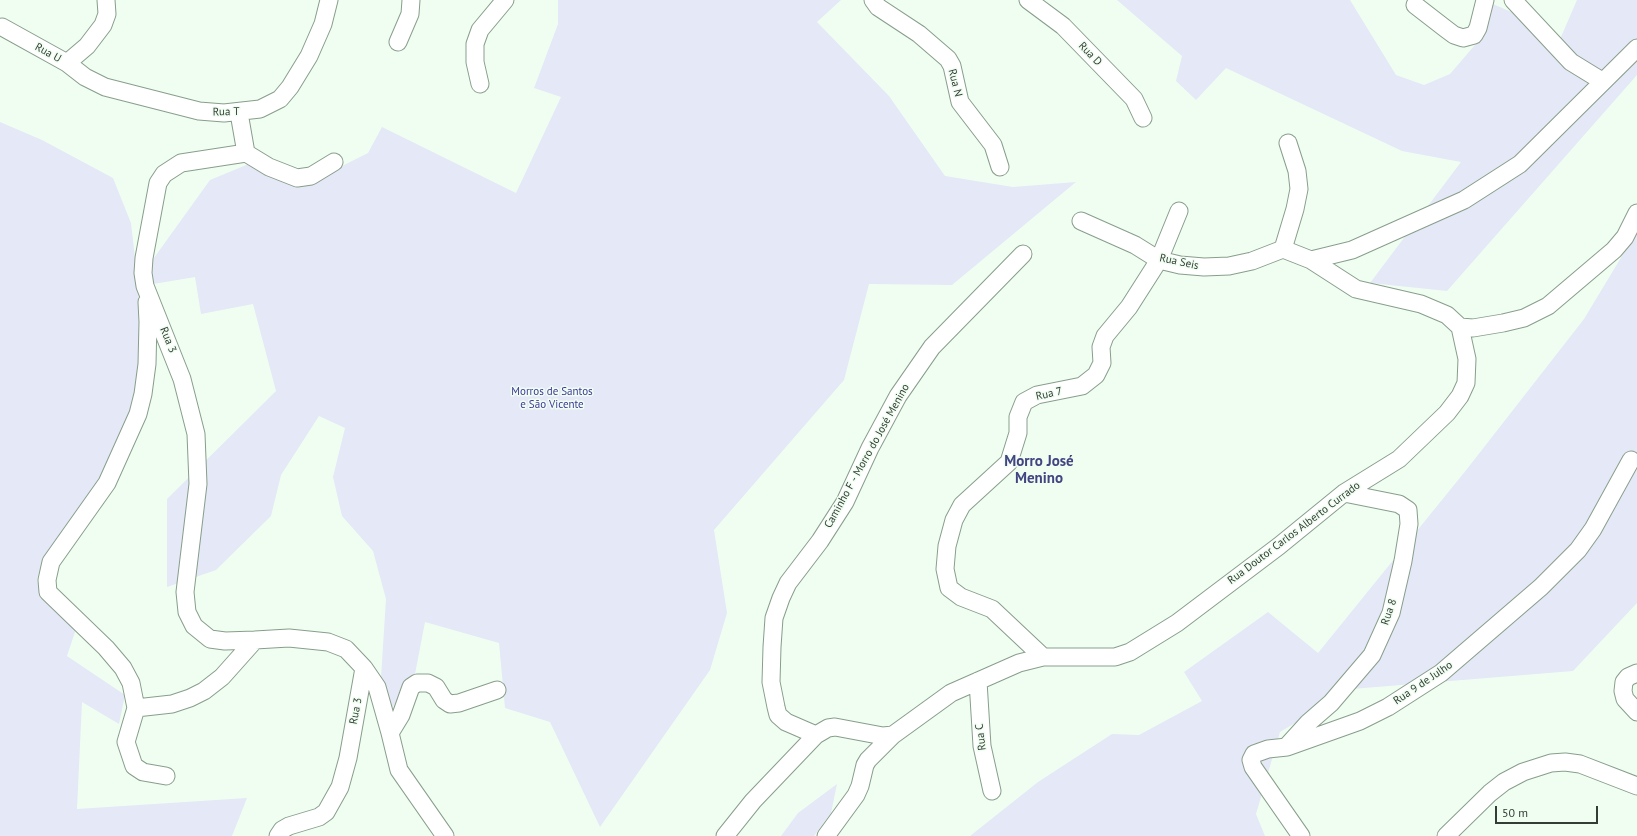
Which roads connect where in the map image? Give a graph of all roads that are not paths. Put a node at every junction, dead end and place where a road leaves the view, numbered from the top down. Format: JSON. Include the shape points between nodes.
{"nodes":[{"id":1,"x":106,"y":0,"type":"edge"},
{"id":2,"x":329,"y":0,"type":"edge"},
{"id":3,"x":411,"y":0,"type":"edge"},
{"id":4,"x":505,"y":0,"type":"edge"},
{"id":5,"x":873,"y":0,"type":"edge"},
{"id":6,"x":1028,"y":0,"type":"edge"},
{"id":7,"x":1485,"y":0,"type":"edge"},
{"id":8,"x":1513,"y":0,"type":"edge"},
{"id":9,"x":1415,"y":5,"type":"dead end"},
{"id":10,"x":2,"y":27,"type":"dead end"},
{"id":11,"x":398,"y":42,"type":"dead end"},
{"id":12,"x":1637,"y":48,"type":"edge"},
{"id":13,"x":67,"y":63,"type":"junction"},
{"id":14,"x":1602,"y":81,"type":"junction"},
{"id":15,"x":480,"y":84,"type":"dead end"},
{"id":16,"x":239,"y":112,"type":"junction"},
{"id":17,"x":1142,"y":118,"type":"dead end"},
{"id":18,"x":1288,"y":143,"type":"dead end"},
{"id":19,"x":246,"y":152,"type":"junction"},
{"id":20,"x":334,"y":162,"type":"dead end"},
{"id":21,"x":1000,"y":167,"type":"dead end"},
{"id":22,"x":1179,"y":212,"type":"dead end"},
{"id":23,"x":1637,"y":213,"type":"edge"},
{"id":24,"x":1081,"y":221,"type":"dead end"},
{"id":25,"x":1283,"y":249,"type":"junction"},
{"id":26,"x":1023,"y":254,"type":"dead end"},
{"id":27,"x":1159,"y":260,"type":"junction"},
{"id":28,"x":1311,"y":260,"type":"junction"},
{"id":29,"x":145,"y":286,"type":"junction"},
{"id":30,"x":1460,"y":327,"type":"junction"},
{"id":31,"x":1630,"y":460,"type":"dead end"},
{"id":32,"x":1344,"y":493,"type":"junction"},
{"id":33,"x":255,"y":640,"type":"junction"},
{"id":34,"x":1043,"y":657,"type":"junction"},
{"id":35,"x":364,"y":668,"type":"junction"},
{"id":36,"x":1637,"y":673,"type":"edge"},
{"id":37,"x":978,"y":681,"type":"junction"},
{"id":38,"x":497,"y":690,"type":"dead end"},
{"id":39,"x":136,"y":708,"type":"junction"},
{"id":40,"x":1637,"y":712,"type":"edge"},
{"id":41,"x":390,"y":733,"type":"junction"},
{"id":42,"x":816,"y":735,"type":"junction"},
{"id":43,"x":892,"y":735,"type":"junction"},
{"id":44,"x":1287,"y":747,"type":"junction"},
{"id":45,"x":166,"y":776,"type":"dead end"},
{"id":46,"x":1637,"y":786,"type":"edge"},
{"id":47,"x":992,"y":791,"type":"dead end"},
{"id":48,"x":278,"y":836,"type":"edge"},
{"id":49,"x":445,"y":836,"type":"edge"},
{"id":50,"x":725,"y":836,"type":"edge"},
{"id":51,"x":826,"y":836,"type":"edge"},
{"id":52,"x":1301,"y":836,"type":"edge"},
{"id":53,"x":1446,"y":836,"type":"edge"}],
"edges":[{"from":1,"to":13,"type":"street","name":"Rua U","via":[[107,14],[103,25],[87,46]]},
{"from":2,"to":16,"type":"street","name":"Rua T","via":[[323,24],[310,56],[290,87],[280,99],[260,108]]},
{"from":3,"to":11,"type":"street","via":[[410,14]]},
{"from":4,"to":15,"type":"street","via":[[480,30],[475,44],[475,62]]},
{"from":5,"to":21,"type":"street","name":"Rua N","via":[[878,7],[919,34],[948,59],[960,102],[993,145]]},
{"from":6,"to":17,"type":"street","name":"Rua D","via":[[1069,32],[1134,99]]},
{"from":7,"to":9,"type":"street","via":[[1474,35],[1463,38],[1454,35]]},
{"from":8,"to":14,"type":"street","via":[[1571,62]]},
{"from":10,"to":13,"type":"street","name":"Rua U"},
{"from":12,"to":14,"type":"street"},
{"from":13,"to":16,"type":"street","name":"Rua T","via":[[85,77],[105,87],[199,111],[224,114]]},
{"from":14,"to":28,"type":"street","via":[[1520,164],[1464,200],[1352,250]]},
{"from":16,"to":19,"type":"street"},
{"from":18,"to":25,"type":"street","via":[[1297,171],[1299,189]]},
{"from":19,"to":20,"type":"street","via":[[268,167],[297,178],[311,176]]},
{"from":19,"to":29,"type":"street","name":"Rua 3","via":[[181,163],[164,174],[158,183],[144,258]]},
{"from":22,"to":27,"type":"street","name":"Rua 7"},
{"from":23,"to":30,"type":"street","via":[[1625,237],[1614,250],[1548,306],[1524,318],[1473,328]]},
{"from":24,"to":27,"type":"street","name":"Rua Seis","via":[[1135,245]]},
{"from":25,"to":27,"type":"street","name":"Rua Seis","via":[[1252,261],[1229,266],[1180,265]]},
{"from":25,"to":28,"type":"street"},
{"from":26,"to":42,"type":"street","name":"Caminho F - Morro do José Menino","via":[[932,347],[898,396],[845,502],[788,583],[781,598],[774,618],[771,682],[778,715],[786,722]]},
{"from":27,"to":34,"type":"street","name":"Rua 7","via":[[1129,307],[1105,336],[1101,347],[1102,363],[1096,375],[1082,386],[1037,395],[1024,402],[1018,417],[1018,434],[1009,462],[962,505],[954,520],[947,546],[945,569],[949,588],[961,597],[992,609]]},
{"from":28,"to":30,"type":"street","via":[[1356,289],[1420,304],[1447,314]]},
{"from":29,"to":33,"type":"street","name":"Rua 3","via":[[182,379],[196,434],[198,484],[185,592],[187,612],[194,626],[210,638],[225,641]]},
{"from":29,"to":39,"type":"street","via":[[148,322],[147,364],[138,414],[107,483],[50,562],[47,580],[48,592],[123,668],[131,683]]},
{"from":30,"to":32,"type":"street","name":"Rua Doutor Carlos Alberto Currado","via":[[1467,359],[1466,383],[1460,396],[1447,413],[1399,459]]},
{"from":31,"to":44,"type":"street","name":"Rua 9 de Julho","via":[[1593,529],[1578,550],[1541,587],[1442,673],[1388,707],[1360,721]]},
{"from":32,"to":34,"type":"street","name":"Rua Doutor Carlos Alberto Currado","via":[[1177,623],[1130,652],[1114,657]]},
{"from":32,"to":44,"type":"street","name":"Rua 8","via":[[1399,504],[1408,510],[1410,524],[1403,561],[1391,612],[1372,655],[1331,703],[1308,723]]},
{"from":33,"to":35,"type":"street","name":"Rua 3","via":[[289,638],[328,642],[346,649]]},
{"from":33,"to":39,"type":"street","via":[[222,677],[204,691],[172,704]]},
{"from":34,"to":37,"type":"street","name":"Rua Doutor Carlos Alberto Currado","via":[[1019,663]]},
{"from":35,"to":41,"type":"street","via":[[377,687]]},
{"from":35,"to":48,"type":"street","name":"Rua 3","via":[[348,758],[332,804],[318,817],[289,826]]},
{"from":36,"to":40,"type":"street","via":[[1624,682],[1623,691],[1625,698]]},
{"from":37,"to":43,"type":"street","name":"Rua Doutor Carlos Alberto Currado","via":[[951,693]]},
{"from":37,"to":47,"type":"street","name":"Rua C","via":[[982,746]]},
{"from":38,"to":41,"type":"street","via":[[450,704],[444,700],[436,687],[428,683],[417,683],[411,687],[401,715]]},
{"from":39,"to":45,"type":"street","via":[[126,742],[134,766],[143,772]]},
{"from":41,"to":49,"type":"street","via":[[399,770]]},
{"from":42,"to":43,"type":"street","via":[[828,728],[836,727],[883,736]]},
{"from":42,"to":50,"type":"street","via":[[753,801]]},
{"from":43,"to":51,"type":"street","name":"Rua Doutor Carlos Alberto Currado","via":[[865,765],[856,796]]},
{"from":44,"to":52,"type":"street","name":"Rua 9 de Julho","via":[[1254,754],[1251,763]]},
{"from":46,"to":53,"type":"street","via":[[1580,764],[1551,764],[1523,772],[1504,782]]}]}
